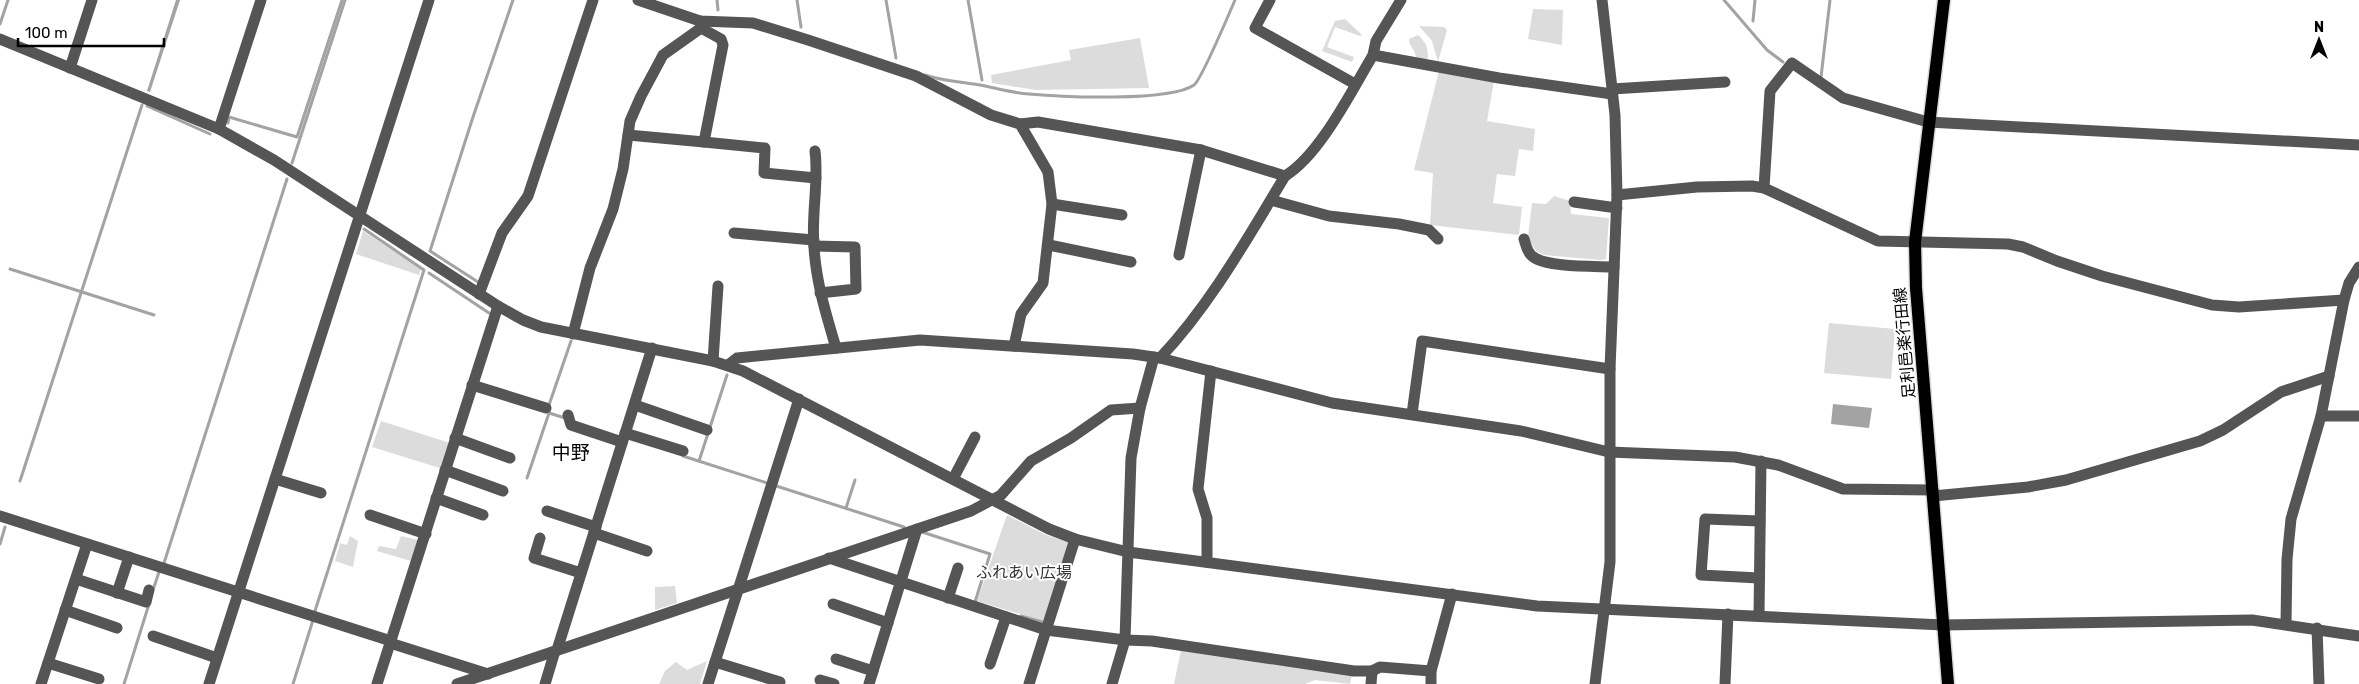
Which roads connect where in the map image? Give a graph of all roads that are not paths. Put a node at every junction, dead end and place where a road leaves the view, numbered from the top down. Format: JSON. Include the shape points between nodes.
{"nodes":[{"id":1,"x":92,"y":0,"type":"edge"},
{"id":2,"x":261,"y":0,"type":"edge"},
{"id":3,"x":429,"y":0,"type":"edge"},
{"id":4,"x":592,"y":0,"type":"edge"},
{"id":5,"x":638,"y":0,"type":"edge"},
{"id":6,"x":1270,"y":0,"type":"edge"},
{"id":7,"x":1401,"y":0,"type":"edge"},
{"id":8,"x":1602,"y":0,"type":"edge"},
{"id":9,"x":1944,"y":0,"type":"edge"},
{"id":10,"x":700,"y":25,"type":"junction"},
{"id":11,"x":0,"y":40,"type":"edge"},
{"id":12,"x":1373,"y":55,"type":"junction"},
{"id":13,"x":70,"y":68,"type":"junction"},
{"id":14,"x":1725,"y":82,"type":"dead end"},
{"id":15,"x":1355,"y":84,"type":"junction"},
{"id":16,"x":1612,"y":92,"type":"junction"},
{"id":17,"x":1928,"y":122,"type":"junction"},
{"id":18,"x":1020,"y":124,"type":"junction"},
{"id":19,"x":218,"y":128,"type":"junction"},
{"id":20,"x":628,"y":135,"type":"junction"},
{"id":21,"x":704,"y":142,"type":"junction"},
{"id":22,"x":2359,"y":145,"type":"edge"},
{"id":23,"x":1201,"y":150,"type":"junction"},
{"id":24,"x":815,"y":151,"type":"dead end"},
{"id":25,"x":1285,"y":176,"type":"junction"},
{"id":26,"x":816,"y":178,"type":"junction"},
{"id":27,"x":1764,"y":188,"type":"junction"},
{"id":28,"x":1617,"y":195,"type":"junction"},
{"id":29,"x":1271,"y":200,"type":"junction"},
{"id":30,"x":1574,"y":202,"type":"dead end"},
{"id":31,"x":1052,"y":204,"type":"junction"},
{"id":32,"x":1617,"y":208,"type":"junction"},
{"id":33,"x":1122,"y":215,"type":"dead end"},
{"id":34,"x":359,"y":216,"type":"junction"},
{"id":35,"x":734,"y":233,"type":"dead end"},
{"id":36,"x":1438,"y":239,"type":"dead end"},
{"id":37,"x":1524,"y":239,"type":"dead end"},
{"id":38,"x":1915,"y":242,"type":"junction"},
{"id":39,"x":814,"y":243,"type":"junction"},
{"id":40,"x":1049,"y":245,"type":"junction"},
{"id":41,"x":1179,"y":255,"type":"dead end"},
{"id":42,"x":1131,"y":262,"type":"dead end"},
{"id":43,"x":1614,"y":267,"type":"junction"},
{"id":44,"x":2359,"y":267,"type":"edge"},
{"id":45,"x":718,"y":286,"type":"dead end"},
{"id":46,"x":820,"y":293,"type":"junction"},
{"id":47,"x":479,"y":294,"type":"junction"},
{"id":48,"x":2344,"y":300,"type":"junction"},
{"id":49,"x":498,"y":306,"type":"junction"},
{"id":50,"x":573,"y":334,"type":"junction"},
{"id":51,"x":1014,"y":346,"type":"junction"},
{"id":52,"x":652,"y":348,"type":"junction"},
{"id":53,"x":836,"y":348,"type":"junction"},
{"id":54,"x":1157,"y":358,"type":"junction"},
{"id":55,"x":713,"y":361,"type":"junction"},
{"id":56,"x":728,"y":365,"type":"junction"},
{"id":57,"x":1610,"y":369,"type":"junction"},
{"id":58,"x":1212,"y":371,"type":"junction"},
{"id":59,"x":2329,"y":376,"type":"junction"},
{"id":60,"x":472,"y":385,"type":"junction"},
{"id":61,"x":799,"y":399,"type":"junction"},
{"id":62,"x":635,"y":405,"type":"junction"},
{"id":63,"x":546,"y":408,"type":"dead end"},
{"id":64,"x":1140,"y":408,"type":"junction"},
{"id":65,"x":1412,"y":414,"type":"junction"},
{"id":66,"x":568,"y":415,"type":"dead end"},
{"id":67,"x":2321,"y":416,"type":"junction"},
{"id":68,"x":2359,"y":416,"type":"edge"},
{"id":69,"x":707,"y":430,"type":"dead end"},
{"id":70,"x":975,"y":437,"type":"dead end"},
{"id":71,"x":455,"y":438,"type":"junction"},
{"id":72,"x":624,"y":438,"type":"junction"},
{"id":73,"x":683,"y":451,"type":"dead end"},
{"id":74,"x":1609,"y":452,"type":"junction"},
{"id":75,"x":510,"y":458,"type":"dead end"},
{"id":76,"x":1761,"y":460,"type":"junction"},
{"id":77,"x":445,"y":470,"type":"junction"},
{"id":78,"x":275,"y":479,"type":"junction"},
{"id":79,"x":953,"y":479,"type":"junction"},
{"id":80,"x":503,"y":491,"type":"dead end"},
{"id":81,"x":321,"y":493,"type":"dead end"},
{"id":82,"x":1933,"y":493,"type":"junction"},
{"id":83,"x":436,"y":498,"type":"junction"},
{"id":84,"x":994,"y":499,"type":"junction"},
{"id":85,"x":547,"y":511,"type":"dead end"},
{"id":86,"x":483,"y":515,"type":"dead end"},
{"id":87,"x":0,"y":516,"type":"edge"},
{"id":88,"x":370,"y":516,"type":"dead end"},
{"id":89,"x":1760,"y":520,"type":"junction"},
{"id":90,"x":917,"y":529,"type":"junction"},
{"id":91,"x":595,"y":530,"type":"junction"},
{"id":92,"x":426,"y":534,"type":"junction"},
{"id":93,"x":540,"y":538,"type":"dead end"},
{"id":94,"x":1075,"y":539,"type":"junction"},
{"id":95,"x":87,"y":544,"type":"junction"},
{"id":96,"x":647,"y":551,"type":"dead end"},
{"id":97,"x":1128,"y":552,"type":"junction"},
{"id":98,"x":129,"y":558,"type":"junction"},
{"id":99,"x":829,"y":558,"type":"junction"},
{"id":100,"x":1207,"y":562,"type":"junction"},
{"id":101,"x":958,"y":568,"type":"dead end"},
{"id":102,"x":582,"y":573,"type":"junction"},
{"id":103,"x":1759,"y":578,"type":"junction"},
{"id":104,"x":76,"y":579,"type":"junction"},
{"id":105,"x":901,"y":583,"type":"junction"},
{"id":106,"x":739,"y":589,"type":"junction"},
{"id":107,"x":149,"y":590,"type":"dead end"},
{"id":108,"x":239,"y":592,"type":"junction"},
{"id":109,"x":117,"y":593,"type":"junction"},
{"id":110,"x":1452,"y":594,"type":"junction"},
{"id":111,"x":948,"y":598,"type":"junction"},
{"id":112,"x":833,"y":604,"type":"dead end"},
{"id":113,"x":66,"y":610,"type":"junction"},
{"id":114,"x":1606,"y":610,"type":"junction"},
{"id":115,"x":1728,"y":614,"type":"junction"},
{"id":116,"x":1759,"y":615,"type":"junction"},
{"id":117,"x":1006,"y":617,"type":"junction"},
{"id":118,"x":888,"y":623,"type":"junction"},
{"id":119,"x":2286,"y":623,"type":"junction"},
{"id":120,"x":1943,"y":625,"type":"junction"},
{"id":121,"x":117,"y":628,"type":"dead end"},
{"id":122,"x":2316,"y":628,"type":"junction"},
{"id":123,"x":1046,"y":630,"type":"junction"},
{"id":124,"x":153,"y":636,"type":"dead end"},
{"id":125,"x":2359,"y":636,"type":"edge"},
{"id":126,"x":1125,"y":640,"type":"junction"},
{"id":127,"x":390,"y":642,"type":"junction"},
{"id":128,"x":556,"y":651,"type":"junction"},
{"id":129,"x":217,"y":658,"type":"junction"},
{"id":130,"x":836,"y":658,"type":"dead end"},
{"id":131,"x":715,"y":662,"type":"junction"},
{"id":132,"x":48,"y":663,"type":"junction"},
{"id":133,"x":990,"y":664,"type":"dead end"},
{"id":134,"x":1372,"y":670,"type":"junction"},
{"id":135,"x":873,"y":671,"type":"junction"},
{"id":136,"x":1431,"y":671,"type":"junction"},
{"id":137,"x":99,"y":679,"type":"dead end"},
{"id":138,"x":481,"y":679,"type":"edge"},
{"id":139,"x":820,"y":680,"type":"dead end"},
{"id":140,"x":780,"y":682,"type":"dead end"},
{"id":141,"x":42,"y":684,"type":"edge"},
{"id":142,"x":209,"y":684,"type":"edge"},
{"id":143,"x":377,"y":684,"type":"edge"},
{"id":144,"x":457,"y":684,"type":"edge"},
{"id":145,"x":546,"y":684,"type":"edge"},
{"id":146,"x":708,"y":684,"type":"edge"},
{"id":147,"x":834,"y":684,"type":"edge"},
{"id":148,"x":869,"y":684,"type":"edge"},
{"id":149,"x":1029,"y":684,"type":"edge"},
{"id":150,"x":1112,"y":684,"type":"edge"},
{"id":151,"x":1371,"y":684,"type":"edge"},
{"id":152,"x":1431,"y":684,"type":"edge"},
{"id":153,"x":1595,"y":684,"type":"edge"},
{"id":154,"x":1725,"y":684,"type":"edge"},
{"id":155,"x":1948,"y":684,"type":"edge"},
{"id":156,"x":2319,"y":684,"type":"edge"}],
"edges":[{"from":1,"to":13,"type":"street"},
{"from":2,"to":19,"type":"street"},
{"from":3,"to":34,"type":"street"},
{"from":4,"to":47,"type":"street","via":[[528,196],[502,233]]},
{"from":5,"to":10,"type":"street"},
{"from":6,"to":15,"type":"street","via":[[1255,28]]},
{"from":7,"to":12,"type":"street","via":[[1376,41]]},
{"from":8,"to":16,"type":"street"},
{"from":9,"to":17,"type":"main road","name":"足利邑楽行田線"},
{"from":10,"to":18,"type":"street","via":[[753,24],[808,40],[916,76],[991,115]]},
{"from":10,"to":20,"type":"street","via":[[664,55],[641,96],[630,121]]},
{"from":10,"to":21,"type":"street","via":[[721,39],[722,45]]},
{"from":11,"to":13,"type":"street"},
{"from":12,"to":15,"type":"street"},
{"from":12,"to":16,"type":"street","via":[[1499,78]]},
{"from":13,"to":19,"type":"street"},
{"from":14,"to":16,"type":"street"},
{"from":15,"to":25,"type":"street","via":[[1316,147],[1297,169]]},
{"from":16,"to":28,"type":"street"},
{"from":17,"to":22,"type":"street"},
{"from":17,"to":27,"type":"street","via":[[1843,98],[1792,63],[1770,91]]},
{"from":17,"to":38,"type":"main road","name":"足利邑楽行田線"},
{"from":18,"to":23,"type":"street","via":[[1038,122]]},
{"from":18,"to":31,"type":"street","via":[[1048,172]]},
{"from":19,"to":34,"type":"street","via":[[274,160]]},
{"from":20,"to":21,"type":"street"},
{"from":20,"to":50,"type":"street","via":[[613,209],[590,268]]},
{"from":21,"to":26,"type":"street","via":[[765,148],[764,173]]},
{"from":23,"to":25,"type":"street"},
{"from":23,"to":41,"type":"street"},
{"from":24,"to":26,"type":"street"},
{"from":25,"to":29,"type":"street"},
{"from":26,"to":39,"type":"street"},
{"from":27,"to":28,"type":"street","via":[[1697,187]]},
{"from":27,"to":38,"type":"street","via":[[1878,241]]},
{"from":28,"to":32,"type":"street"},
{"from":29,"to":36,"type":"street","via":[[1329,216],[1429,230]]},
{"from":29,"to":54,"type":"street","via":[[1183,334]]},
{"from":30,"to":32,"type":"street"},
{"from":31,"to":33,"type":"street"},
{"from":31,"to":40,"type":"street"},
{"from":32,"to":43,"type":"street"},
{"from":34,"to":47,"type":"street"},
{"from":34,"to":78,"type":"street"},
{"from":35,"to":39,"type":"street"},
{"from":37,"to":43,"type":"street","via":[[1533,257],[1547,262]]},
{"from":38,"to":48,"type":"street","via":[[2023,247],[2102,276],[2212,305],[2239,307]]},
{"from":38,"to":82,"type":"main road","name":"足利邑楽行田線"},
{"from":39,"to":46,"type":"street"},
{"from":39,"to":46,"type":"street","via":[[854,247],[856,289]]},
{"from":40,"to":42,"type":"street"},
{"from":40,"to":51,"type":"street","via":[[1043,283],[1021,314]]},
{"from":43,"to":57,"type":"street"},
{"from":44,"to":48,"type":"street"},
{"from":45,"to":55,"type":"street"},
{"from":46,"to":53,"type":"street"},
{"from":47,"to":49,"type":"street"},
{"from":48,"to":59,"type":"street"},
{"from":49,"to":50,"type":"street","via":[[541,327]]},
{"from":49,"to":60,"type":"street"},
{"from":50,"to":52,"type":"street"},
{"from":51,"to":53,"type":"street","via":[[920,340]]},
{"from":51,"to":54,"type":"street"},
{"from":52,"to":55,"type":"street"},
{"from":52,"to":62,"type":"street"},
{"from":53,"to":56,"type":"street","via":[[737,358]]},
{"from":54,"to":58,"type":"street"},
{"from":54,"to":64,"type":"street"},
{"from":55,"to":56,"type":"street"},
{"from":56,"to":61,"type":"street"},
{"from":57,"to":65,"type":"street","via":[[1422,341]]},
{"from":57,"to":74,"type":"street"},
{"from":58,"to":65,"type":"street","via":[[1332,403]]},
{"from":58,"to":100,"type":"street","via":[[1198,489],[1206,518]]},
{"from":59,"to":67,"type":"street"},
{"from":59,"to":82,"type":"street","via":[[2281,392],[2200,441],[2066,480],[2028,487]]},
{"from":60,"to":63,"type":"street"},
{"from":60,"to":71,"type":"street"},
{"from":61,"to":79,"type":"street"},
{"from":61,"to":106,"type":"street"},
{"from":62,"to":69,"type":"street"},
{"from":62,"to":72,"type":"street"},
{"from":64,"to":84,"type":"street","via":[[1111,410],[1072,438],[1031,461]]},
{"from":64,"to":97,"type":"street","via":[[1131,458]]},
{"from":65,"to":74,"type":"street","via":[[1521,431]]},
{"from":66,"to":72,"type":"street","via":[[571,425]]},
{"from":67,"to":68,"type":"street"},
{"from":67,"to":119,"type":"street","via":[[2291,519]]},
{"from":70,"to":79,"type":"street"},
{"from":71,"to":75,"type":"street"},
{"from":71,"to":77,"type":"street"},
{"from":72,"to":73,"type":"street"},
{"from":72,"to":91,"type":"street"},
{"from":74,"to":76,"type":"street"},
{"from":74,"to":114,"type":"street","via":[[1610,562]]},
{"from":76,"to":82,"type":"street","via":[[1843,488]]},
{"from":76,"to":89,"type":"street"},
{"from":77,"to":80,"type":"street"},
{"from":77,"to":83,"type":"street"},
{"from":78,"to":81,"type":"street"},
{"from":78,"to":108,"type":"street"},
{"from":79,"to":84,"type":"street"},
{"from":82,"to":120,"type":"main road","name":"足利邑楽行田線"},
{"from":83,"to":86,"type":"street"},
{"from":83,"to":92,"type":"street"},
{"from":84,"to":90,"type":"street","via":[[971,511]]},
{"from":84,"to":94,"type":"street","via":[[1049,529]]},
{"from":85,"to":91,"type":"street"},
{"from":87,"to":95,"type":"street"},
{"from":88,"to":92,"type":"street"},
{"from":89,"to":103,"type":"street"},
{"from":89,"to":103,"type":"street","via":[[1705,519],[1701,575]]},
{"from":90,"to":99,"type":"street"},
{"from":90,"to":105,"type":"street"},
{"from":91,"to":96,"type":"street"},
{"from":91,"to":102,"type":"street"},
{"from":92,"to":127,"type":"street"},
{"from":93,"to":102,"type":"street","via":[[534,558]]},
{"from":94,"to":97,"type":"street"},
{"from":94,"to":123,"type":"street"},
{"from":95,"to":98,"type":"street"},
{"from":95,"to":104,"type":"street"},
{"from":97,"to":100,"type":"street"},
{"from":97,"to":126,"type":"street"},
{"from":98,"to":108,"type":"street"},
{"from":98,"to":109,"type":"street"},
{"from":99,"to":105,"type":"street"},
{"from":99,"to":106,"type":"street"},
{"from":100,"to":110,"type":"street"},
{"from":101,"to":111,"type":"street"},
{"from":102,"to":128,"type":"street"},
{"from":103,"to":116,"type":"street"},
{"from":104,"to":109,"type":"street"},
{"from":104,"to":113,"type":"street"},
{"from":105,"to":111,"type":"street"},
{"from":105,"to":118,"type":"street"},
{"from":106,"to":128,"type":"street"},
{"from":106,"to":131,"type":"street"},
{"from":107,"to":109,"type":"street","via":[[146,602]]},
{"from":108,"to":127,"type":"street"},
{"from":108,"to":129,"type":"street"},
{"from":110,"to":114,"type":"street","via":[[1537,606]]},
{"from":110,"to":136,"type":"street"},
{"from":111,"to":117,"type":"street"},
{"from":112,"to":118,"type":"street"},
{"from":113,"to":121,"type":"street"},
{"from":113,"to":132,"type":"street"},
{"from":114,"to":115,"type":"street"},
{"from":114,"to":153,"type":"street"},
{"from":115,"to":116,"type":"street"},
{"from":115,"to":154,"type":"street"},
{"from":116,"to":120,"type":"street"},
{"from":117,"to":123,"type":"street"},
{"from":117,"to":133,"type":"street"},
{"from":118,"to":135,"type":"street"},
{"from":119,"to":120,"type":"street","via":[[2243,620]]},
{"from":119,"to":122,"type":"street"},
{"from":120,"to":155,"type":"main road","name":"足利邑楽行田線"},
{"from":122,"to":125,"type":"street"},
{"from":122,"to":156,"type":"street"},
{"from":123,"to":126,"type":"street"},
{"from":123,"to":149,"type":"street"},
{"from":124,"to":129,"type":"street"},
{"from":126,"to":134,"type":"street","via":[[1152,640],[1354,671]]},
{"from":126,"to":150,"type":"street"},
{"from":127,"to":138,"type":"street"},
{"from":127,"to":143,"type":"street"},
{"from":128,"to":138,"type":"street"},
{"from":128,"to":145,"type":"street"},
{"from":129,"to":142,"type":"street"},
{"from":130,"to":135,"type":"street"},
{"from":131,"to":140,"type":"street"},
{"from":131,"to":146,"type":"street"},
{"from":132,"to":137,"type":"street"},
{"from":132,"to":141,"type":"street"},
{"from":134,"to":136,"type":"street","via":[[1380,667]]},
{"from":134,"to":151,"type":"street"},
{"from":135,"to":148,"type":"street"},
{"from":136,"to":152,"type":"street"},
{"from":138,"to":144,"type":"street"},
{"from":139,"to":147,"type":"street"}]}
